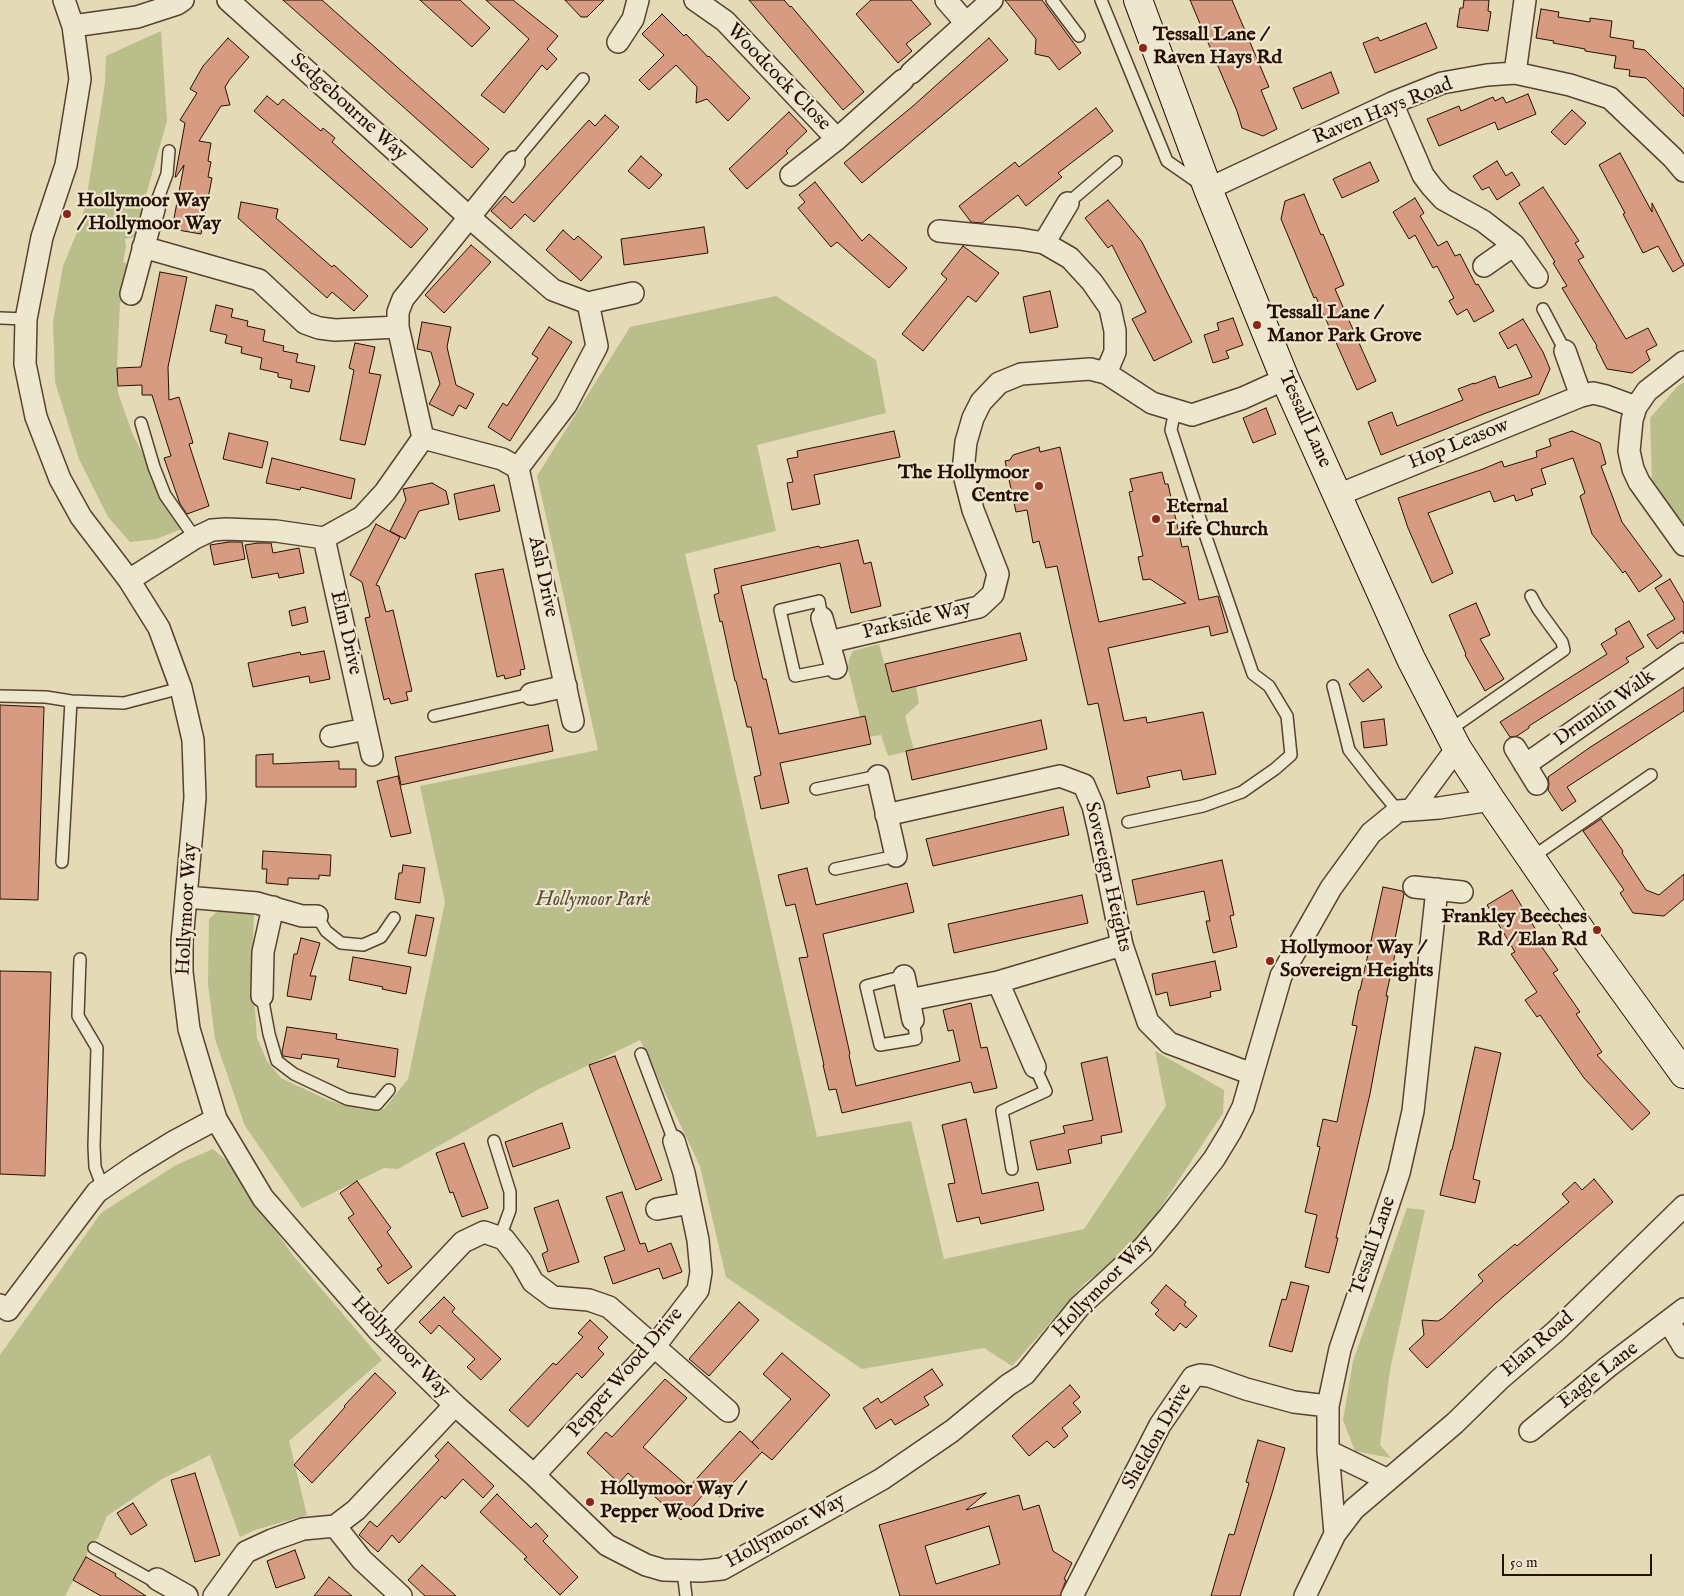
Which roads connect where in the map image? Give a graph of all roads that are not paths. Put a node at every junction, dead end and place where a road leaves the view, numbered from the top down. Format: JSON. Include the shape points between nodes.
{"nodes":[{"id":1,"x":64,"y":0,"type":"edge"},
{"id":2,"x":183,"y":0,"type":"edge"},
{"id":3,"x":228,"y":0,"type":"edge"},
{"id":4,"x":638,"y":0,"type":"edge"},
{"id":5,"x":695,"y":0,"type":"edge"},
{"id":6,"x":946,"y":0,"type":"edge"},
{"id":7,"x":992,"y":0,"type":"edge"},
{"id":8,"x":1052,"y":0,"type":"edge"},
{"id":9,"x":1101,"y":0,"type":"edge"},
{"id":10,"x":1138,"y":0,"type":"edge"},
{"id":11,"x":1525,"y":0,"type":"edge"},
{"id":12,"x":966,"y":23,"type":"junction"},
{"id":13,"x":73,"y":26,"type":"junction"},
{"id":14,"x":1079,"y":36,"type":"dead end"},
{"id":15,"x":618,"y":42,"type":"dead end"},
{"id":16,"x":1515,"y":73,"type":"junction"},
{"id":17,"x":582,"y":79,"type":"dead end"},
{"id":18,"x":1392,"y":103,"type":"junction"},
{"id":19,"x":837,"y":138,"type":"junction"},
{"id":20,"x":169,"y":151,"type":"dead end"},
{"id":21,"x":514,"y":162,"type":"joint"},
{"id":22,"x":1116,"y":162,"type":"dead end"},
{"id":23,"x":1684,"y":171,"type":"edge"},
{"id":24,"x":791,"y":175,"type":"dead end"},
{"id":25,"x":1208,"y":190,"type":"junction"},
{"id":26,"x":1068,"y":203,"type":"joint"},
{"id":27,"x":154,"y":209,"type":"joint"},
{"id":28,"x":468,"y":217,"type":"junction"},
{"id":29,"x":939,"y":231,"type":"dead end"},
{"id":30,"x":1044,"y":243,"type":"junction"},
{"id":31,"x":1514,"y":245,"type":"junction"},
{"id":32,"x":142,"y":247,"type":"junction"},
{"id":33,"x":1484,"y":266,"type":"dead end"},
{"id":34,"x":1537,"y":277,"type":"dead end"},
{"id":35,"x":131,"y":294,"type":"dead end"},
{"id":36,"x":633,"y":294,"type":"dead end"},
{"id":37,"x":588,"y":302,"type":"junction"},
{"id":38,"x":1543,"y":309,"type":"dead end"},
{"id":39,"x":0,"y":318,"type":"edge"},
{"id":40,"x":26,"y":319,"type":"junction"},
{"id":41,"x":398,"y":328,"type":"junction"},
{"id":42,"x":1565,"y":351,"type":"joint"},
{"id":43,"x":1684,"y":362,"type":"edge"},
{"id":44,"x":1106,"y":374,"type":"junction"},
{"id":45,"x":1285,"y":379,"type":"junction"},
{"id":46,"x":1581,"y":396,"type":"junction"},
{"id":47,"x":1636,"y":408,"type":"junction"},
{"id":48,"x":1175,"y":410,"type":"junction"},
{"id":49,"x":141,"y":423,"type":"dead end"},
{"id":50,"x":423,"y":438,"type":"junction"},
{"id":51,"x":518,"y":468,"type":"junction"},
{"id":52,"x":1338,"y":495,"type":"junction"},
{"id":53,"x":195,"y":538,"type":"junction"},
{"id":54,"x":324,"y":538,"type":"junction"},
{"id":55,"x":1684,"y":545,"type":"edge"},
{"id":56,"x":130,"y":580,"type":"junction"},
{"id":57,"x":1531,"y":596,"type":"dead end"},
{"id":58,"x":822,"y":618,"type":"joint"},
{"id":59,"x":830,"y":642,"type":"junction"},
{"id":60,"x":1684,"y":654,"type":"edge"},
{"id":61,"x":836,"y":668,"type":"joint"},
{"id":62,"x":566,"y":686,"type":"junction"},
{"id":63,"x":1332,"y":686,"type":"dead end"},
{"id":64,"x":181,"y":688,"type":"junction"},
{"id":65,"x":532,"y":694,"type":"joint"},
{"id":66,"x":0,"y":696,"type":"edge"},
{"id":67,"x":71,"y":701,"type":"junction"},
{"id":68,"x":434,"y":716,"type":"dead end"},
{"id":69,"x":573,"y":721,"type":"dead end"},
{"id":70,"x":366,"y":728,"type":"junction"},
{"id":71,"x":330,"y":736,"type":"dead end"},
{"id":72,"x":1452,"y":739,"type":"junction"},
{"id":73,"x":372,"y":755,"type":"dead end"},
{"id":74,"x":1651,"y":775,"type":"dead end"},
{"id":75,"x":878,"y":776,"type":"joint"},
{"id":76,"x":1537,"y":784,"type":"dead end"},
{"id":77,"x":816,"y":789,"type":"dead end"},
{"id":78,"x":1491,"y":800,"type":"junction"},
{"id":79,"x":1405,"y":810,"type":"junction"},
{"id":80,"x":886,"y":815,"type":"junction"},
{"id":81,"x":1128,"y":822,"type":"dead end"},
{"id":82,"x":896,"y":856,"type":"joint"},
{"id":83,"x":1531,"y":858,"type":"junction"},
{"id":84,"x":62,"y":862,"type":"dead end"},
{"id":85,"x":835,"y":869,"type":"dead end"},
{"id":86,"x":1414,"y":887,"type":"dead end"},
{"id":87,"x":1437,"y":890,"type":"junction"},
{"id":88,"x":1462,"y":892,"type":"dead end"},
{"id":89,"x":186,"y":897,"type":"junction"},
{"id":90,"x":273,"y":907,"type":"junction"},
{"id":91,"x":317,"y":916,"type":"joint"},
{"id":92,"x":394,"y":918,"type":"dead end"},
{"id":93,"x":1122,"y":945,"type":"junction"},
{"id":94,"x":80,"y":959,"type":"dead end"},
{"id":95,"x":904,"y":976,"type":"joint"},
{"id":96,"x":998,"y":982,"type":"junction"},
{"id":97,"x":262,"y":996,"type":"joint"},
{"id":98,"x":911,"y":1010,"type":"junction"},
{"id":99,"x":640,"y":1054,"type":"dead end"},
{"id":100,"x":1035,"y":1068,"type":"joint"},
{"id":101,"x":1252,"y":1074,"type":"junction"},
{"id":102,"x":1684,"y":1074,"type":"edge"},
{"id":103,"x":389,"y":1090,"type":"dead end"},
{"id":104,"x":216,"y":1119,"type":"junction"},
{"id":105,"x":674,"y":1140,"type":"joint"},
{"id":106,"x":494,"y":1142,"type":"dead end"},
{"id":107,"x":1012,"y":1169,"type":"dead end"},
{"id":108,"x":103,"y":1188,"type":"junction"},
{"id":109,"x":690,"y":1203,"type":"junction"},
{"id":110,"x":1684,"y":1206,"type":"edge"},
{"id":111,"x":657,"y":1209,"type":"dead end"},
{"id":112,"x":500,"y":1237,"type":"junction"},
{"id":113,"x":3,"y":1312,"type":"edge"},
{"id":114,"x":1676,"y":1315,"type":"edge"},
{"id":115,"x":379,"y":1331,"type":"junction"},
{"id":116,"x":654,"y":1347,"type":"junction"},
{"id":117,"x":1684,"y":1347,"type":"edge"},
{"id":118,"x":455,"y":1405,"type":"junction"},
{"id":119,"x":1328,"y":1406,"type":"junction"},
{"id":120,"x":728,"y":1411,"type":"dead end"},
{"id":121,"x":1530,"y":1431,"type":"dead end"},
{"id":122,"x":1328,"y":1450,"type":"junction"},
{"id":123,"x":534,"y":1475,"type":"junction"},
{"id":124,"x":1388,"y":1480,"type":"junction"},
{"id":125,"x":334,"y":1526,"type":"junction"},
{"id":126,"x":1335,"y":1534,"type":"junction"},
{"id":127,"x":94,"y":1548,"type":"dead end"},
{"id":128,"x":683,"y":1571,"type":"junction"},
{"id":129,"x":157,"y":1579,"type":"joint"},
{"id":130,"x":187,"y":1596,"type":"edge"},
{"id":131,"x":214,"y":1596,"type":"edge"},
{"id":132,"x":401,"y":1596,"type":"edge"},
{"id":133,"x":686,"y":1596,"type":"edge"},
{"id":134,"x":1072,"y":1596,"type":"edge"},
{"id":135,"x":1305,"y":1596,"type":"edge"}],
"edges":[{"from":1,"to":13,"type":"street","name":"Hollymoor Way"},
{"from":2,"to":13,"type":"street","via":[[137,17]]},
{"from":3,"to":28,"type":"street","name":"Sedgebourne Way"},
{"from":4,"to":15,"type":"street","via":[[633,19]]},
{"from":5,"to":19,"type":"street","name":"Woodcock Close","via":[[725,21]]},
{"from":6,"to":12,"type":"street"},
{"from":7,"to":12,"type":"street","name":"Woodcock Close"},
{"from":8,"to":14,"type":"lane"},
{"from":9,"to":25,"type":"lane","via":[[1167,161]]},
{"from":10,"to":25,"type":"street","name":"Tessall Lane"},
{"from":11,"to":16,"type":"street"},
{"from":12,"to":19,"type":"street","name":"Woodcock Close"},
{"from":13,"to":40,"type":"street","name":"Hollymoor Way","via":[[80,79],[66,165],[42,237]]},
{"from":16,"to":18,"type":"street","name":"Raven Hays Road","via":[[1442,83]]},
{"from":16,"to":23,"type":"street","name":"Raven Hays Road","via":[[1610,98]]},
{"from":17,"to":21,"type":"lane"},
{"from":18,"to":25,"type":"street","name":"Raven Hays Road"},
{"from":18,"to":31,"type":"street","via":[[1423,175],[1432,187],[1443,199],[1483,221]]},
{"from":19,"to":24,"type":"street","name":"Woodcock Close"},
{"from":20,"to":27,"type":"lane","via":[[167,174]]},
{"from":21,"to":28,"type":"street"},
{"from":22,"to":26,"type":"lane"},
{"from":25,"to":45,"type":"street","name":"Tessall Lane"},
{"from":26,"to":30,"type":"street"},
{"from":27,"to":32,"type":"street"},
{"from":28,"to":37,"type":"street","name":"Sedgebourne Way","via":[[553,290]]},
{"from":28,"to":41,"type":"street","via":[[403,299],[398,312]]},
{"from":29,"to":30,"type":"street"},
{"from":30,"to":44,"type":"street","via":[[1070,258],[1110,308],[1115,331],[1114,352]]},
{"from":31,"to":33,"type":"street"},
{"from":31,"to":34,"type":"street"},
{"from":32,"to":35,"type":"street"},
{"from":32,"to":41,"type":"street","via":[[259,280],[305,323],[319,328]]},
{"from":36,"to":37,"type":"street","name":"Sedgebourne Way"},
{"from":37,"to":51,"type":"street","via":[[597,346],[566,405]]},
{"from":38,"to":42,"type":"lane"},
{"from":39,"to":40,"type":"lane"},
{"from":40,"to":56,"type":"street","name":"Hollymoor Way","via":[[25,364],[34,408],[60,479],[81,517]]},
{"from":41,"to":50,"type":"street"},
{"from":42,"to":46,"type":"street"},
{"from":43,"to":47,"type":"street","via":[[1647,391]]},
{"from":44,"to":48,"type":"street","via":[[1152,404]]},
{"from":44,"to":59,"type":"street","name":"Parkside Way","via":[[1090,369],[1021,374],[1000,383],[981,402],[972,418],[962,471],[998,574],[993,594],[978,607]]},
{"from":45,"to":48,"type":"street","via":[[1243,398],[1192,415]]},
{"from":45,"to":52,"type":"street","name":"Tessall Lane"},
{"from":46,"to":47,"type":"street","name":"Hop Leasow","via":[[1593,393]]},
{"from":46,"to":52,"type":"street","name":"Hop Leasow"},
{"from":47,"to":55,"type":"street","via":[[1628,450],[1633,469],[1648,497]]},
{"from":48,"to":81,"type":"lane","via":[[1171,430],[1207,540],[1253,674],[1269,686],[1287,716],[1291,755],[1242,792],[1203,806]]},
{"from":49,"to":53,"type":"lane","via":[[165,495]]},
{"from":50,"to":51,"type":"street","via":[[502,459]]},
{"from":50,"to":54,"type":"street","via":[[385,492],[362,517]]},
{"from":51,"to":62,"type":"street","name":"Ash Drive"},
{"from":52,"to":72,"type":"street","name":"Tessall Lane","via":[[1411,660]]},
{"from":53,"to":54,"type":"street","via":[[212,530],[226,529],[276,531]]},
{"from":53,"to":56,"type":"street"},
{"from":54,"to":70,"type":"street","name":"Elm Drive"},
{"from":56,"to":64,"type":"street","name":"Hollymoor Way","via":[[159,628]]},
{"from":57,"to":72,"type":"lane","via":[[1564,650]]},
{"from":58,"to":59,"type":"street"},
{"from":58,"to":61,"type":"lane","via":[[819,601],[780,610],[795,676]]},
{"from":59,"to":61,"type":"street"},
{"from":60,"to":76,"type":"street","name":"Drumlin Walk","via":[[1520,756]]},
{"from":62,"to":65,"type":"street"},
{"from":62,"to":69,"type":"street","name":"Ash Drive"},
{"from":63,"to":79,"type":"lane","via":[[1349,750],[1374,782]]},
{"from":64,"to":67,"type":"lane","via":[[124,703]]},
{"from":64,"to":89,"type":"street","name":"Hollymoor Way","via":[[193,740],[195,798]]},
{"from":65,"to":68,"type":"lane"},
{"from":66,"to":67,"type":"lane"},
{"from":67,"to":84,"type":"lane"},
{"from":70,"to":71,"type":"street"},
{"from":70,"to":73,"type":"street","name":"Elm Drive"},
{"from":72,"to":78,"type":"street","name":"Tessall Lane"},
{"from":72,"to":79,"type":"street","name":"Hollymoor Way"},
{"from":74,"to":83,"type":"lane"},
{"from":75,"to":77,"type":"lane"},
{"from":75,"to":80,"type":"street"},
{"from":78,"to":79,"type":"street"},
{"from":78,"to":83,"type":"street","name":"Tessall Lane"},
{"from":79,"to":101,"type":"street","name":"Hollymoor Way","via":[[1371,833],[1331,888],[1281,976]]},
{"from":80,"to":82,"type":"street"},
{"from":80,"to":93,"type":"street","name":"Sovereign Heights","via":[[1060,776],[1084,785],[1093,806]]},
{"from":82,"to":85,"type":"lane"},
{"from":83,"to":102,"type":"street","name":"Tessall Lane"},
{"from":86,"to":87,"type":"street"},
{"from":87,"to":88,"type":"street"},
{"from":87,"to":119,"type":"street","name":"Tessall Lane","via":[[1414,1111],[1399,1173],[1340,1349]]},
{"from":89,"to":90,"type":"street"},
{"from":89,"to":104,"type":"street","name":"Hollymoor Way","via":[[182,948],[185,1003],[189,1029]]},
{"from":90,"to":91,"type":"street","via":[[302,916]]},
{"from":90,"to":97,"type":"street","via":[[263,952]]},
{"from":91,"to":92,"type":"lane","via":[[326,931],[341,942],[363,945],[381,937]]},
{"from":93,"to":96,"type":"street"},
{"from":93,"to":101,"type":"street","name":"Sovereign Heights","via":[[1148,1022],[1169,1043]]},
{"from":94,"to":108,"type":"lane","via":[[78,1016],[97,1048],[95,1167]]},
{"from":95,"to":98,"type":"street"},
{"from":95,"to":98,"type":"lane","via":[[866,986],[880,1045],[916,1039]]},
{"from":96,"to":98,"type":"street"},
{"from":96,"to":100,"type":"street"},
{"from":97,"to":103,"type":"lane","via":[[277,1061],[294,1074],[347,1099],[376,1104]]},
{"from":99,"to":105,"type":"lane"},
{"from":100,"to":107,"type":"lane","via":[[1046,1091],[1002,1110]]},
{"from":101,"to":128,"type":"street","name":"Hollymoor Way","via":[[1243,1107],[1231,1131],[1197,1182],[1143,1248],[1079,1307],[1026,1374],[882,1479],[722,1569]]},
{"from":104,"to":108,"type":"street"},
{"from":104,"to":115,"type":"street","name":"Hollymoor Way","via":[[263,1198]]},
{"from":105,"to":109,"type":"street","name":"Pepper Wood Drive"},
{"from":106,"to":112,"type":"lane","via":[[510,1192],[510,1210]]},
{"from":108,"to":113,"type":"street"},
{"from":109,"to":111,"type":"street"},
{"from":109,"to":116,"type":"street","name":"Pepper Wood Drive","via":[[701,1272],[698,1290]]},
{"from":110,"to":124,"type":"street","name":"Elan Road","via":[[1556,1331]]},
{"from":112,"to":115,"type":"street","via":[[484,1232],[463,1242]]},
{"from":112,"to":116,"type":"street","via":[[521,1261],[533,1282],[553,1297],[590,1300],[609,1307]]},
{"from":114,"to":117,"type":"street"},
{"from":114,"to":121,"type":"street","name":"Eagle Lane"},
{"from":115,"to":118,"type":"street","name":"Hollymoor Way"},
{"from":116,"to":120,"type":"street"},
{"from":116,"to":123,"type":"street","name":"Pepper Wood Drive"},
{"from":118,"to":123,"type":"street","name":"Hollymoor Way"},
{"from":118,"to":125,"type":"street","via":[[356,1510]]},
{"from":119,"to":122,"type":"street","name":"Tessall Lane"},
{"from":119,"to":134,"type":"street","name":"Sheldon Drive","via":[[1294,1402],[1210,1376],[1200,1374],[1193,1377],[1160,1425]]},
{"from":122,"to":124,"type":"street"},
{"from":122,"to":126,"type":"street","name":"Tessall Lane"},
{"from":123,"to":128,"type":"street","name":"Hollymoor Way","via":[[607,1545],[646,1565]]},
{"from":124,"to":126,"type":"street","name":"Elan Road","via":[[1354,1509]]},
{"from":125,"to":131,"type":"street","via":[[303,1529],[246,1552]]},
{"from":125,"to":132,"type":"street","via":[[362,1560]]},
{"from":126,"to":135,"type":"street"},
{"from":127,"to":129,"type":"lane","via":[[150,1579]]},
{"from":128,"to":133,"type":"lane"},
{"from":129,"to":130,"type":"street"}]}
